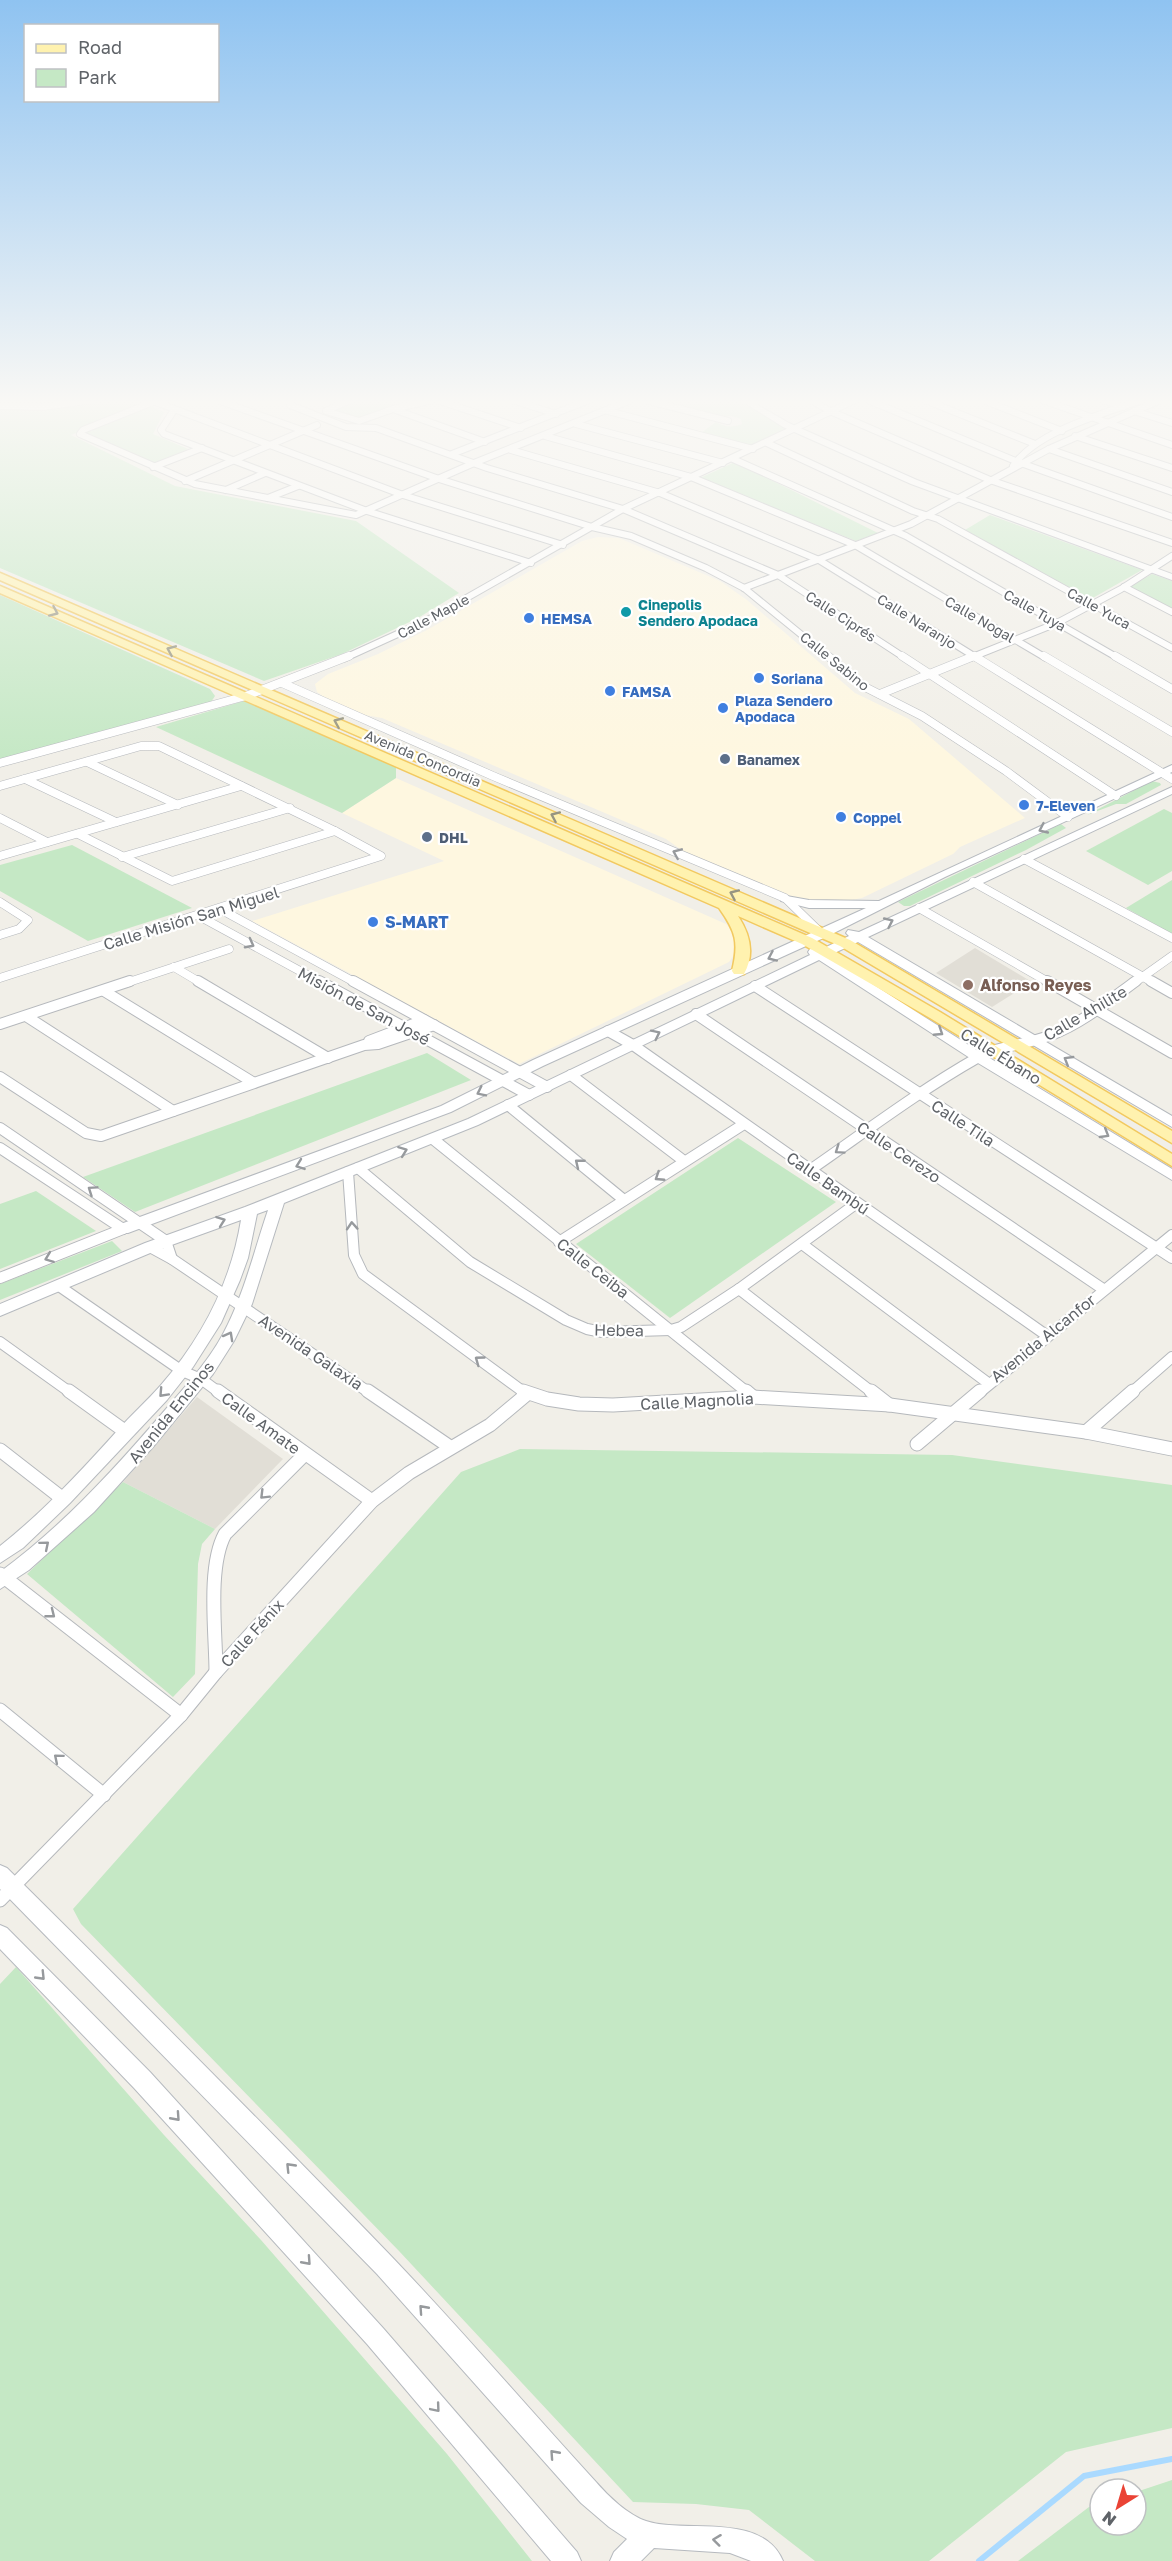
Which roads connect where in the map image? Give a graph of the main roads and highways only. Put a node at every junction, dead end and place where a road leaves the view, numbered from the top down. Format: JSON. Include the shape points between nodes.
{"nodes":[{"id":1,"x":0,"y":576,"type":"edge"},
{"id":2,"x":0,"y":589,"type":"edge"},
{"id":3,"x":254,"y":693,"type":"junction"},
{"id":4,"x":725,"y":906,"type":"junction"},
{"id":5,"x":845,"y":943,"type":"joint"},
{"id":6,"x":824,"y":954,"type":"joint"},
{"id":7,"x":739,"y":971,"type":"road end"},
{"id":8,"x":1172,"y":1138,"type":"edge"},
{"id":9,"x":1172,"y":1161,"type":"edge"}],
"edges":[{"from":3,"to":1,"type":"main road","name":"Avenida Concordia","one_way":true},
{"from":2,"to":3,"type":"main road","name":"Avenida Concordia","one_way":true,"via":[[169,663]]},
{"from":3,"to":4,"type":"main road","name":"Avenida Concordia"},
{"from":5,"to":3,"type":"main road","name":"Avenida Concordia","one_way":true},
{"from":4,"to":6,"type":"main road","name":"Avenida Concordia"},
{"from":4,"to":7,"type":"main road","via":[[743,935],[745,946]]},
{"from":5,"to":8,"type":"main road","name":"Calle Ébano"},
{"from":6,"to":9,"type":"main road","name":"Calle Ébano","via":[[993,1050]]}]}
